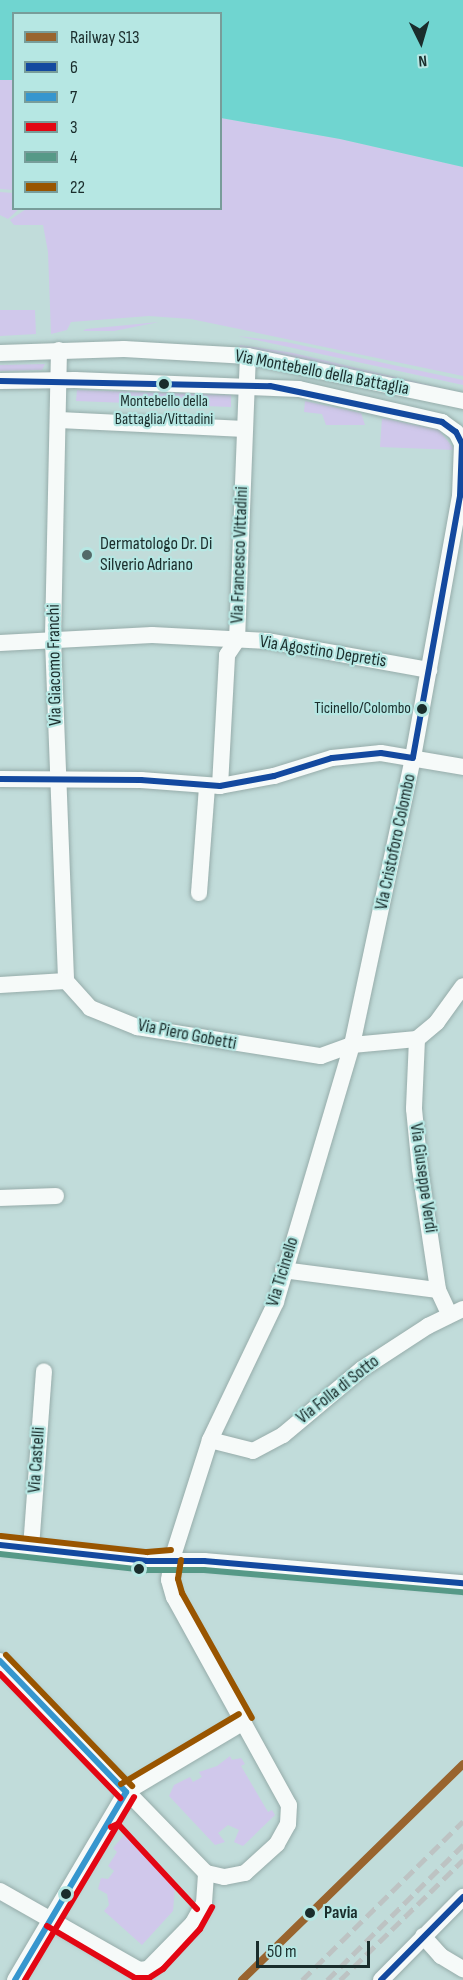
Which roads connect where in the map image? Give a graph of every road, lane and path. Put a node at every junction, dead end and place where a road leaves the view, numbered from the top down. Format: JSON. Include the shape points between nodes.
{"nodes":[{"id":1,"x":59,"y":350,"type":"junction"},
{"id":2,"x":0,"y":353,"type":"edge"},
{"id":3,"x":248,"y":356,"type":"junction"},
{"id":4,"x":60,"y":380,"type":"junction"},
{"id":5,"x":0,"y":381,"type":"edge"},
{"id":6,"x":246,"y":385,"type":"junction"},
{"id":7,"x":463,"y":401,"type":"edge"},
{"id":8,"x":59,"y":420,"type":"junction"},
{"id":9,"x":245,"y":429,"type":"junction"},
{"id":10,"x":456,"y":432,"type":"joint"},
{"id":11,"x":461,"y":492,"type":"edge"},
{"id":12,"x":53,"y":640,"type":"junction"},
{"id":13,"x":237,"y":640,"type":"junction"},
{"id":14,"x":0,"y":643,"type":"edge"},
{"id":15,"x":429,"y":670,"type":"junction"},
{"id":16,"x":413,"y":758,"type":"junction"},
{"id":17,"x":463,"y":767,"type":"edge"},
{"id":18,"x":0,"y":779,"type":"edge"},
{"id":19,"x":57,"y":780,"type":"junction"},
{"id":20,"x":213,"y":786,"type":"junction"},
{"id":21,"x":199,"y":893,"type":"dead end"},
{"id":22,"x":66,"y":981,"type":"junction"},
{"id":23,"x":0,"y":985,"type":"edge"},
{"id":24,"x":463,"y":986,"type":"edge"},
{"id":25,"x":417,"y":1039,"type":"junction"},
{"id":26,"x":352,"y":1045,"type":"junction"},
{"id":27,"x":56,"y":1196,"type":"dead end"},
{"id":28,"x":0,"y":1198,"type":"edge"},
{"id":29,"x":283,"y":1270,"type":"junction"},
{"id":30,"x":438,"y":1290,"type":"junction"},
{"id":31,"x":456,"y":1312,"type":"edge"},
{"id":32,"x":44,"y":1371,"type":"dead end"},
{"id":33,"x":210,"y":1440,"type":"junction"},
{"id":34,"x":0,"y":1545,"type":"edge"},
{"id":35,"x":31,"y":1548,"type":"junction"},
{"id":36,"x":172,"y":1560,"type":"junction"},
{"id":37,"x":463,"y":1583,"type":"edge"},
{"id":38,"x":0,"y":1661,"type":"edge"},
{"id":39,"x":244,"y":1722,"type":"junction"},
{"id":40,"x":126,"y":1792,"type":"junction"},
{"id":41,"x":206,"y":1874,"type":"junction"},
{"id":42,"x":0,"y":1891,"type":"edge"},
{"id":43,"x":463,"y":1897,"type":"edge"},
{"id":44,"x":52,"y":1918,"type":"junction"},
{"id":45,"x":423,"y":1936,"type":"junction"},
{"id":46,"x":463,"y":1969,"type":"edge"},
{"id":47,"x":15,"y":1980,"type":"edge"},
{"id":48,"x":381,"y":1980,"type":"edge"}],
"edges":[{"from":1,"to":2,"type":"street","name":"Via Montebello della Battaglia"},
{"from":1,"to":3,"type":"street","name":"Via Montebello della Battaglia","via":[[157,349]]},
{"from":1,"to":4,"type":"street","name":"Via Giacomo Franchi"},
{"from":3,"to":6,"type":"street","name":"Via Francesco Vittadini"},
{"from":3,"to":7,"type":"street","name":"Via Montebello della Battaglia"},
{"from":4,"to":5,"type":"street","name":"Via Montebello della Battaglia"},
{"from":4,"to":6,"type":"street","name":"Via Montebello della Battaglia"},
{"from":4,"to":8,"type":"street","name":"Via Giacomo Franchi"},
{"from":6,"to":9,"type":"street","name":"Via Francesco Vittadini"},
{"from":6,"to":10,"type":"street","name":"Via Montebello della Battaglia","via":[[298,389],[442,422]]},
{"from":8,"to":9,"type":"street"},
{"from":8,"to":12,"type":"street","name":"Via Giacomo Franchi"},
{"from":9,"to":13,"type":"street","name":"Via Francesco Vittadini"},
{"from":10,"to":11,"type":"street","name":"Via Cristoforo Colombo","via":[[462,444]]},
{"from":11,"to":15,"type":"street","name":"Via Cristoforo Colombo"},
{"from":12,"to":13,"type":"street","name":"Via Agostino Depretis","via":[[152,635]]},
{"from":12,"to":14,"type":"street","name":"Via Agostino Depretis"},
{"from":12,"to":19,"type":"street","name":"Via Giacomo Franchi"},
{"from":13,"to":15,"type":"street","name":"Via Agostino Depretis","via":[[268,641]]},
{"from":13,"to":20,"type":"street","name":"Via Francesco Vittadini","via":[[227,655]]},
{"from":15,"to":16,"type":"street","name":"Via Cristoforo Colombo"},
{"from":16,"to":17,"type":"street"},
{"from":16,"to":20,"type":"street","via":[[381,753],[332,758],[274,776]]},
{"from":16,"to":26,"type":"street","name":"Via Cristoforo Colombo"},
{"from":18,"to":19,"type":"street"},
{"from":19,"to":20,"type":"street","via":[[141,780]]},
{"from":19,"to":22,"type":"street","name":"Via Giacomo Franchi"},
{"from":20,"to":21,"type":"street","name":"Via Francesco Vittadini"},
{"from":22,"to":23,"type":"street"},
{"from":22,"to":26,"type":"street","name":"Via Piero Gobetti","via":[[90,1008],[137,1027],[321,1056]]},
{"from":24,"to":25,"type":"street","via":[[437,1022]]},
{"from":25,"to":26,"type":"street"},
{"from":25,"to":30,"type":"street","name":"Via Giuseppe Verdi","via":[[414,1109]]},
{"from":26,"to":29,"type":"street","name":"Via Ticinello"},
{"from":27,"to":28,"type":"street"},
{"from":29,"to":30,"type":"street"},
{"from":29,"to":33,"type":"street","name":"Via Ticinello","via":[[276,1302]]},
{"from":30,"to":31,"type":"street","name":"Via Giuseppe Verdi"},
{"from":31,"to":33,"type":"street","name":"Via Folla di Sotto","via":[[362,1369],[283,1434],[253,1451]]},
{"from":32,"to":35,"type":"street","name":"Via Castelli"},
{"from":33,"to":36,"type":"street","name":"Via Ticinello"},
{"from":34,"to":35,"type":"street"},
{"from":35,"to":36,"type":"street","via":[[147,1561]]},
{"from":36,"to":37,"type":"street"},
{"from":36,"to":39,"type":"street","name":"Via Ticinello","via":[[169,1580],[174,1597]]},
{"from":38,"to":40,"type":"street"},
{"from":39,"to":40,"type":"street"},
{"from":39,"to":41,"type":"street","name":"Via Ticinello","via":[[289,1805],[288,1824],[277,1844],[245,1873]]},
{"from":40,"to":41,"type":"street"},
{"from":40,"to":44,"type":"street"},
{"from":41,"to":44,"type":"street","via":[[204,1903],[193,1923],[148,1969],[139,1970]]},
{"from":42,"to":44,"type":"street"},
{"from":43,"to":45,"type":"street"},
{"from":44,"to":47,"type":"street"},
{"from":45,"to":46,"type":"street","via":[[441,1956]]},
{"from":45,"to":48,"type":"street"}]}
